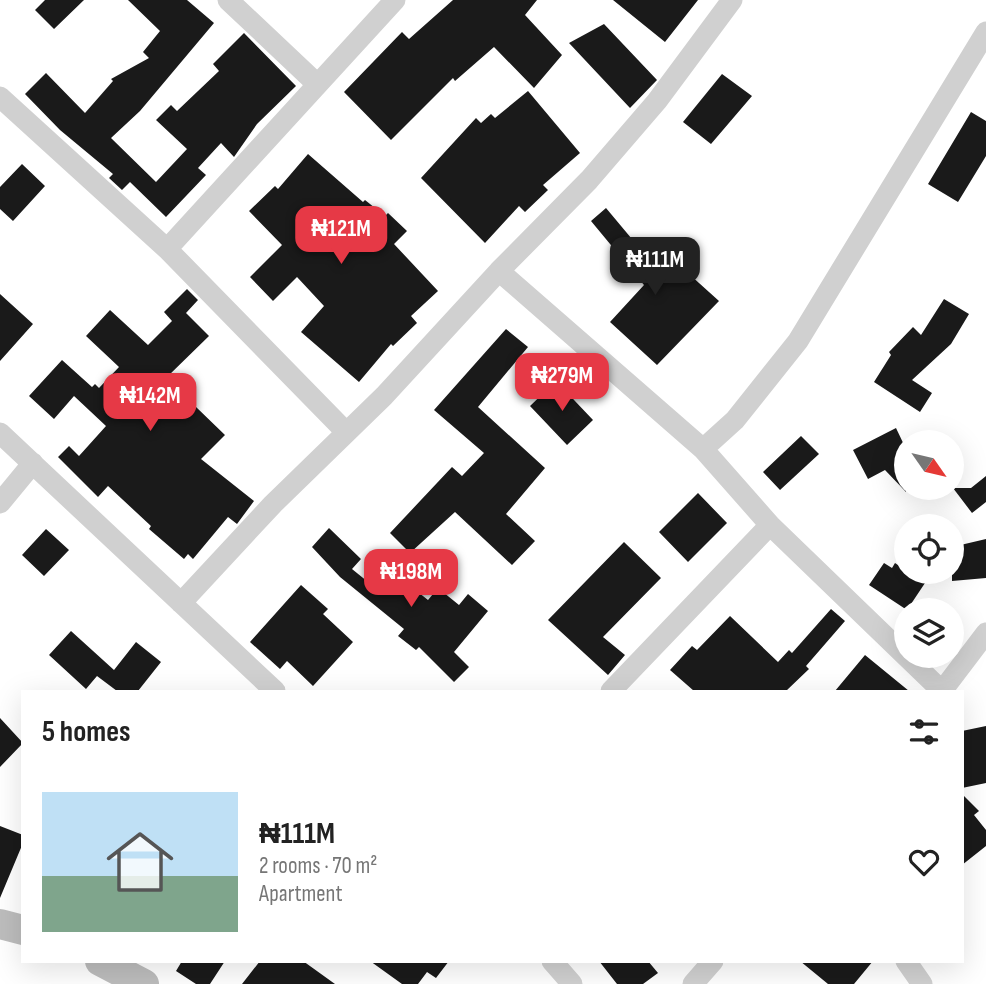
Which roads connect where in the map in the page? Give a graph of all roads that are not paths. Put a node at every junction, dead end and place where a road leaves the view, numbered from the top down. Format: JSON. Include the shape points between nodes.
{"nodes":[{"id":1,"x":228,"y":0,"type":"edge"},
{"id":2,"x":395,"y":0,"type":"edge"},
{"id":3,"x":732,"y":0,"type":"edge"},
{"id":4,"x":986,"y":32,"type":"edge"},
{"id":5,"x":317,"y":84,"type":"junction"},
{"id":6,"x":0,"y":96,"type":"edge"},
{"id":7,"x":167,"y":249,"type":"junction"},
{"id":8,"x":499,"y":271,"type":"junction"},
{"id":9,"x":345,"y":430,"type":"junction"},
{"id":10,"x":0,"y":433,"type":"edge"},
{"id":11,"x":704,"y":449,"type":"junction"},
{"id":12,"x":33,"y":463,"type":"junction"},
{"id":13,"x":0,"y":503,"type":"edge"},
{"id":14,"x":770,"y":524,"type":"junction"},
{"id":15,"x":181,"y":603,"type":"junction"},
{"id":16,"x":986,"y":633,"type":"edge"},
{"id":17,"x":274,"y":690,"type":"edge"},
{"id":18,"x":612,"y":690,"type":"edge"},
{"id":19,"x":941,"y":690,"type":"edge"},
{"id":20,"x":943,"y":690,"type":"edge"},
{"id":21,"x":0,"y":924,"type":"edge"},
{"id":22,"x":21,"y":929,"type":"edge"},
{"id":23,"x":104,"y":963,"type":"edge"},
{"id":24,"x":554,"y":963,"type":"edge"},
{"id":25,"x":711,"y":963,"type":"edge"},
{"id":26,"x":907,"y":963,"type":"edge"},
{"id":27,"x":138,"y":982,"type":"edge"},
{"id":28,"x":572,"y":984,"type":"edge"},
{"id":29,"x":693,"y":984,"type":"edge"},
{"id":30,"x":922,"y":984,"type":"edge"}],
"edges":[{"from":1,"to":5,"type":"street"},
{"from":2,"to":5,"type":"street"},
{"from":3,"to":8,"type":"street","via":[[657,101],[589,180]]},
{"from":4,"to":11,"type":"street","via":[[798,341],[735,420]]},
{"from":5,"to":7,"type":"street"},
{"from":6,"to":7,"type":"street"},
{"from":7,"to":9,"type":"street"},
{"from":8,"to":9,"type":"street","via":[[384,396]]},
{"from":8,"to":11,"type":"street"},
{"from":9,"to":15,"type":"street"},
{"from":10,"to":12,"type":"street"},
{"from":11,"to":14,"type":"street"},
{"from":12,"to":13,"type":"street"},
{"from":12,"to":15,"type":"street"},
{"from":14,"to":18,"type":"street"},
{"from":14,"to":19,"type":"street"},
{"from":15,"to":17,"type":"street"},
{"from":16,"to":20,"type":"street"},
{"from":21,"to":22,"type":"street"},
{"from":23,"to":27,"type":"street"},
{"from":24,"to":28,"type":"street"},
{"from":25,"to":29,"type":"street"},
{"from":26,"to":30,"type":"street"}]}
